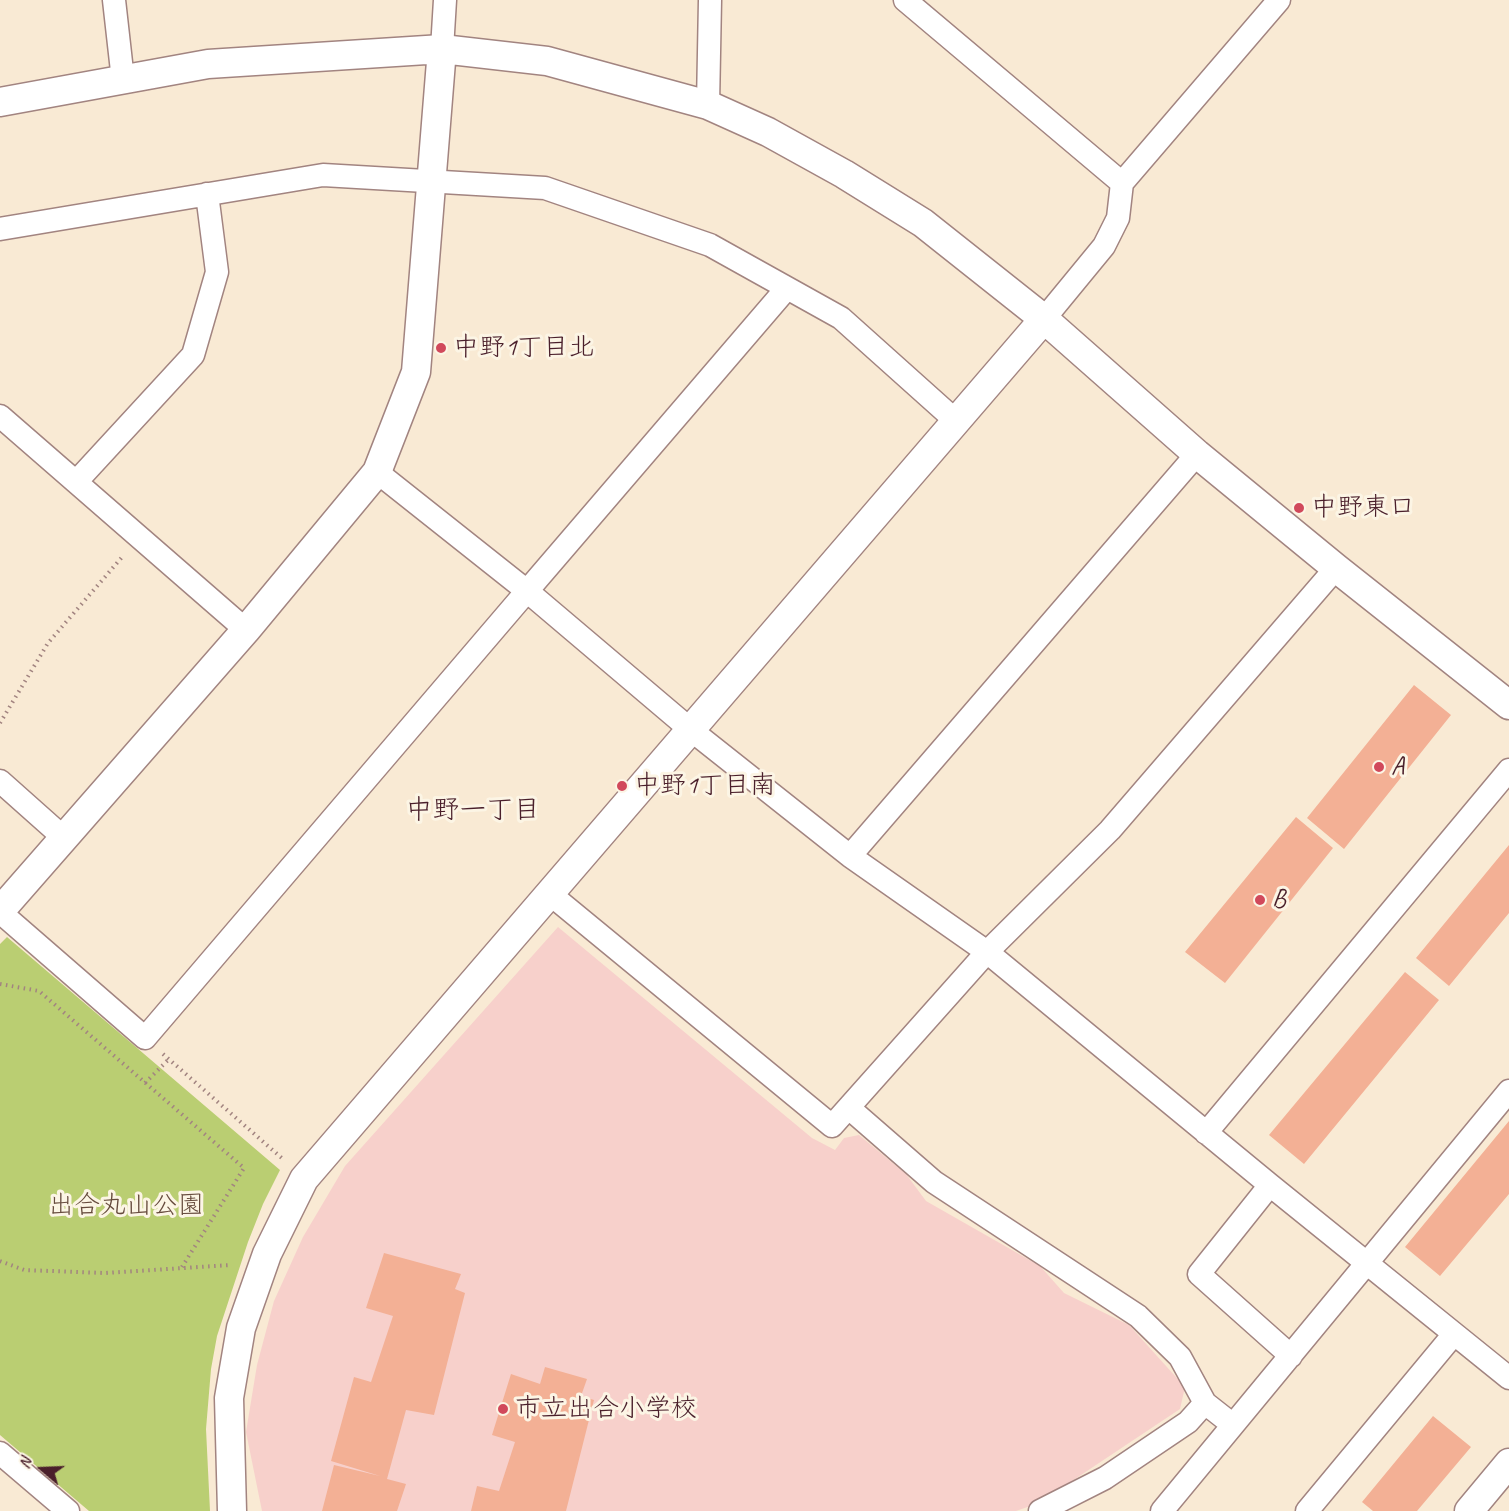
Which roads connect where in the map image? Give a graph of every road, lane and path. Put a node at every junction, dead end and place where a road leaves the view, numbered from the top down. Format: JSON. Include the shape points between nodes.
{"nodes":[{"id":1,"x":114,"y":0,"type":"edge"},
{"id":2,"x":445,"y":0,"type":"edge"},
{"id":3,"x":710,"y":0,"type":"edge"},
{"id":4,"x":905,"y":0,"type":"edge"},
{"id":5,"x":1279,"y":0,"type":"edge"},
{"id":6,"x":442,"y":49,"type":"junction"},
{"id":7,"x":123,"y":80,"type":"junction"},
{"id":8,"x":0,"y":102,"type":"edge"},
{"id":9,"x":708,"y":105,"type":"junction"},
{"id":10,"x":431,"y":181,"type":"junction"},
{"id":11,"x":1122,"y":183,"type":"junction"},
{"id":12,"x":207,"y":194,"type":"junction"},
{"id":13,"x":0,"y":229,"type":"edge"},
{"id":14,"x":787,"y":288,"type":"junction"},
{"id":15,"x":1044,"y":319,"type":"junction"},
{"id":16,"x":0,"y":416,"type":"edge"},
{"id":17,"x":956,"y":421,"type":"junction"},
{"id":18,"x":1197,"y":454,"type":"junction"},
{"id":19,"x":377,"y":472,"type":"junction"},
{"id":20,"x":76,"y":482,"type":"junction"},
{"id":21,"x":140,"y":537,"type":"junction"},
{"id":22,"x":1336,"y":568,"type":"junction"},
{"id":23,"x":527,"y":591,"type":"junction"},
{"id":24,"x":246,"y":630,"type":"junction"},
{"id":25,"x":1509,"y":705,"type":"edge"},
{"id":26,"x":0,"y":723,"type":"edge"},
{"id":27,"x":691,"y":730,"type":"junction"},
{"id":28,"x":1509,"y":770,"type":"edge"},
{"id":29,"x":0,"y":781,"type":"edge"},
{"id":30,"x":64,"y":838,"type":"junction"},
{"id":31,"x":850,"y":856,"type":"junction"},
{"id":32,"x":550,"y":894,"type":"junction"},
{"id":33,"x":0,"y":912,"type":"edge"},
{"id":34,"x":987,"y":952,"type":"junction"},
{"id":35,"x":0,"y":984,"type":"edge"},
{"id":36,"x":145,"y":1038,"type":"junction"},
{"id":37,"x":169,"y":1059,"type":"junction"},
{"id":38,"x":146,"y":1083,"type":"junction"},
{"id":39,"x":1509,"y":1092,"type":"edge"},
{"id":40,"x":849,"y":1108,"type":"junction"},
{"id":41,"x":1206,"y":1133,"type":"junction"},
{"id":42,"x":304,"y":1179,"type":"junction"},
{"id":43,"x":1270,"y":1185,"type":"junction"},
{"id":44,"x":0,"y":1261,"type":"edge"},
{"id":45,"x":264,"y":1264,"type":"junction"},
{"id":46,"x":1368,"y":1265,"type":"junction"},
{"id":47,"x":182,"y":1267,"type":"junction"},
{"id":48,"x":1454,"y":1334,"type":"junction"},
{"id":49,"x":1291,"y":1356,"type":"junction"},
{"id":50,"x":1509,"y":1378,"type":"edge"},
{"id":51,"x":1205,"y":1403,"type":"junction"},
{"id":52,"x":1233,"y":1425,"type":"junction"},
{"id":53,"x":0,"y":1453,"type":"edge"},
{"id":54,"x":1509,"y":1463,"type":"edge"},
{"id":55,"x":43,"y":1503,"type":"edge"},
{"id":56,"x":68,"y":1511,"type":"edge"},
{"id":57,"x":232,"y":1511,"type":"edge"},
{"id":58,"x":1040,"y":1511,"type":"edge"},
{"id":59,"x":1162,"y":1511,"type":"edge"},
{"id":60,"x":1307,"y":1511,"type":"edge"},
{"id":61,"x":1469,"y":1511,"type":"edge"}],
"edges":[{"from":1,"to":7,"type":"street"},
{"from":2,"to":6,"type":"street"},
{"from":3,"to":9,"type":"street"},
{"from":4,"to":11,"type":"street"},
{"from":5,"to":11,"type":"street"},
{"from":6,"to":7,"type":"street","via":[[208,64]]},
{"from":6,"to":9,"type":"street","via":[[547,61]]},
{"from":6,"to":10,"type":"street"},
{"from":7,"to":8,"type":"street"},
{"from":9,"to":15,"type":"street","via":[[834,168],[923,223]]},
{"from":10,"to":12,"type":"street","via":[[323,175]]},
{"from":10,"to":14,"type":"street","via":[[545,188],[710,245]]},
{"from":10,"to":19,"type":"street","via":[[416,372]]},
{"from":11,"to":15,"type":"street","via":[[1118,218],[1104,246]]},
{"from":12,"to":13,"type":"street"},
{"from":12,"to":20,"type":"street","via":[[217,272],[193,356]]},
{"from":14,"to":17,"type":"street","via":[[841,318]]},
{"from":14,"to":23,"type":"street"},
{"from":15,"to":17,"type":"street"},
{"from":15,"to":18,"type":"street"},
{"from":16,"to":20,"type":"street"},
{"from":17,"to":27,"type":"street"},
{"from":18,"to":22,"type":"street"},
{"from":18,"to":31,"type":"street"},
{"from":19,"to":23,"type":"street"},
{"from":19,"to":24,"type":"street"},
{"from":20,"to":21,"type":"street"},
{"from":21,"to":24,"type":"street"},
{"from":21,"to":26,"type":"path","via":[[48,644]]},
{"from":22,"to":25,"type":"street"},
{"from":22,"to":34,"type":"street","via":[[1110,830]]},
{"from":23,"to":27,"type":"street"},
{"from":23,"to":36,"type":"street"},
{"from":24,"to":30,"type":"street"},
{"from":27,"to":31,"type":"street"},
{"from":27,"to":32,"type":"street"},
{"from":28,"to":41,"type":"street"},
{"from":29,"to":30,"type":"street"},
{"from":30,"to":33,"type":"street"},
{"from":31,"to":34,"type":"street"},
{"from":32,"to":40,"type":"street","via":[[832,1126]]},
{"from":32,"to":42,"type":"street"},
{"from":33,"to":36,"type":"street"},
{"from":34,"to":40,"type":"street"},
{"from":34,"to":41,"type":"street"},
{"from":35,"to":38,"type":"path","via":[[39,991]]},
{"from":36,"to":37,"type":"path"},
{"from":37,"to":38,"type":"path"},
{"from":37,"to":42,"type":"path"},
{"from":38,"to":47,"type":"path","via":[[244,1168]]},
{"from":39,"to":46,"type":"street"},
{"from":40,"to":51,"type":"street","via":[[934,1182],[1138,1316],[1179,1358]]},
{"from":41,"to":43,"type":"street"},
{"from":42,"to":45,"type":"street"},
{"from":43,"to":46,"type":"street"},
{"from":43,"to":49,"type":"street","via":[[1199,1274]]},
{"from":44,"to":47,"type":"path","via":[[24,1270],[105,1273]]},
{"from":45,"to":47,"type":"path"},
{"from":45,"to":57,"type":"street","via":[[241,1328],[229,1398]]},
{"from":46,"to":48,"type":"street"},
{"from":46,"to":49,"type":"street"},
{"from":48,"to":50,"type":"street"},
{"from":48,"to":60,"type":"street"},
{"from":49,"to":52,"type":"street"},
{"from":51,"to":52,"type":"street"},
{"from":51,"to":58,"type":"street","via":[[1188,1422],[1105,1478]]},
{"from":52,"to":59,"type":"street"},
{"from":53,"to":55,"type":"street"},
{"from":54,"to":61,"type":"street"},
{"from":55,"to":56,"type":"street"}]}
